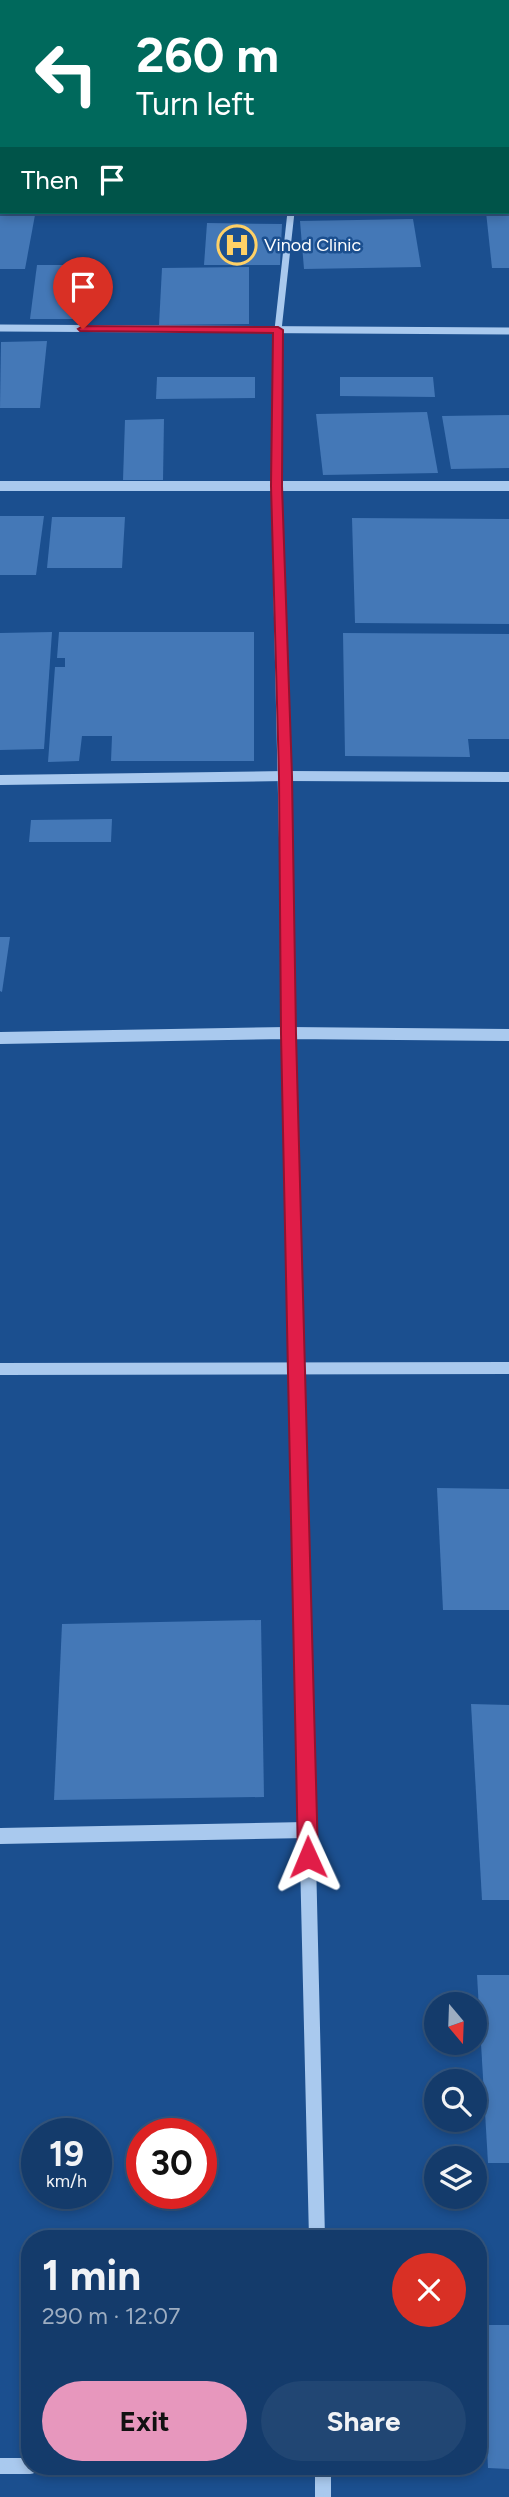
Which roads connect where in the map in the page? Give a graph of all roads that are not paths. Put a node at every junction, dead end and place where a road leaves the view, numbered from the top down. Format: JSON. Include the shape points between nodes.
{"nodes":[{"id":1,"x":291,"y":214,"type":"edge"},
{"id":2,"x":0,"y":328,"type":"edge"},
{"id":3,"x":278,"y":330,"type":"junction"},
{"id":4,"x":509,"y":331,"type":"edge"},
{"id":5,"x":0,"y":486,"type":"edge"},
{"id":6,"x":276,"y":486,"type":"junction"},
{"id":7,"x":509,"y":486,"type":"edge"},
{"id":8,"x":285,"y":776,"type":"junction"},
{"id":9,"x":509,"y":777,"type":"edge"},
{"id":10,"x":0,"y":780,"type":"edge"},
{"id":11,"x":288,"y":1034,"type":"junction"},
{"id":12,"x":509,"y":1035,"type":"edge"},
{"id":13,"x":0,"y":1038,"type":"edge"},
{"id":14,"x":296,"y":1367,"type":"junction"},
{"id":15,"x":509,"y":1368,"type":"edge"},
{"id":16,"x":0,"y":1369,"type":"edge"},
{"id":17,"x":307,"y":1829,"type":"junction"},
{"id":18,"x":0,"y":1836,"type":"edge"},
{"id":19,"x":317,"y":2230,"type":"edge"},
{"id":20,"x":0,"y":2466,"type":"edge"},
{"id":21,"x":21,"y":2466,"type":"edge"},
{"id":22,"x":323,"y":2475,"type":"edge"},
{"id":23,"x":323,"y":2497,"type":"edge"}],
"edges":[{"from":1,"to":3,"type":"street"},
{"from":2,"to":3,"type":"street"},
{"from":3,"to":4,"type":"street"},
{"from":3,"to":6,"type":"street"},
{"from":5,"to":6,"type":"street"},
{"from":6,"to":7,"type":"street"},
{"from":6,"to":8,"type":"street"},
{"from":8,"to":9,"type":"street"},
{"from":8,"to":10,"type":"street"},
{"from":8,"to":11,"type":"street"},
{"from":11,"to":12,"type":"street"},
{"from":11,"to":13,"type":"street"},
{"from":11,"to":14,"type":"street"},
{"from":14,"to":15,"type":"street"},
{"from":14,"to":16,"type":"street"},
{"from":14,"to":17,"type":"street"},
{"from":17,"to":18,"type":"street"},
{"from":17,"to":19,"type":"street"},
{"from":20,"to":21,"type":"street"},
{"from":22,"to":23,"type":"street"}]}
